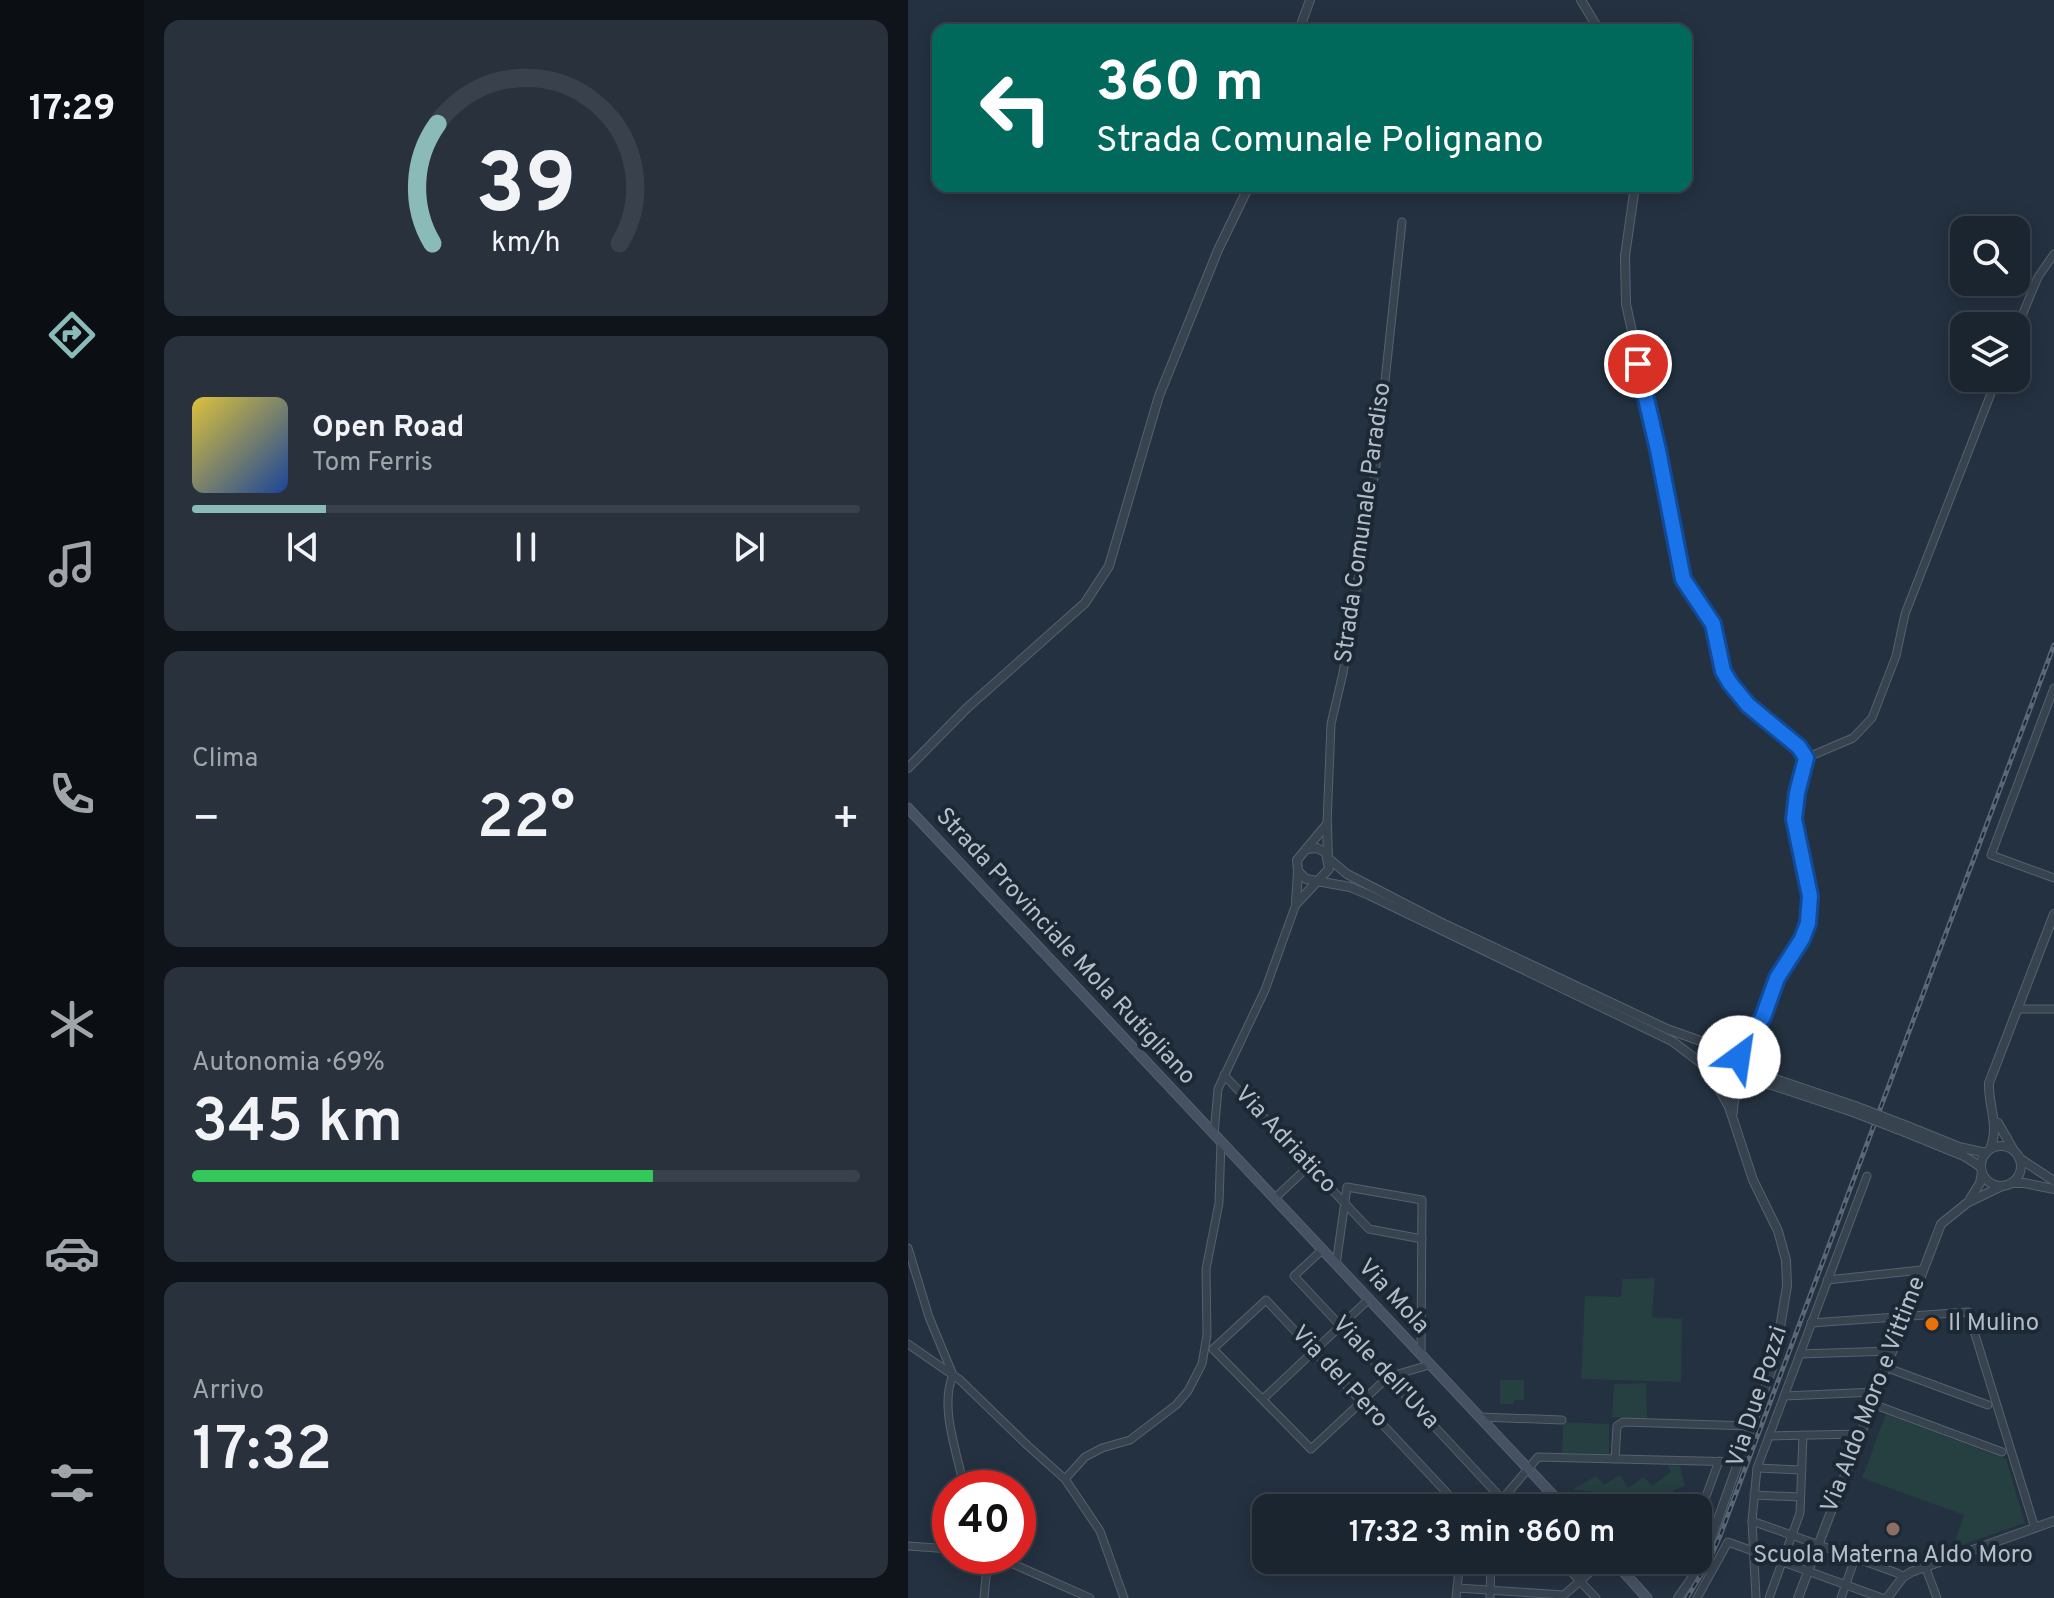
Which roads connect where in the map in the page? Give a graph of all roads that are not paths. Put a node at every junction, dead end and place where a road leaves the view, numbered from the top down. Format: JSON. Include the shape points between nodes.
{"nodes":[{"id":1,"x":1310,"y":0,"type":"edge"},
{"id":2,"x":1581,"y":0,"type":"edge"},
{"id":3,"x":1301,"y":24,"type":"edge"},
{"id":4,"x":1595,"y":24,"type":"edge"},
{"id":5,"x":1246,"y":192,"type":"edge"},
{"id":6,"x":1634,"y":192,"type":"edge"},
{"id":7,"x":1402,"y":222,"type":"dead end"},
{"id":8,"x":2054,"y":254,"type":"edge"},
{"id":9,"x":2023,"y":312,"type":"edge"},
{"id":10,"x":1992,"y":392,"type":"edge"},
{"id":11,"x":2054,"y":688,"type":"edge"},
{"id":12,"x":1806,"y":758,"type":"junction"},
{"id":13,"x":908,"y":768,"type":"edge"},
{"id":14,"x":908,"y":808,"type":"edge"},
{"id":15,"x":1327,"y":824,"type":"junction"},
{"id":16,"x":1307,"y":849,"type":"junction"},
{"id":17,"x":1328,"y":858,"type":"junction"},
{"id":18,"x":1298,"y":871,"type":"junction"},
{"id":19,"x":2054,"y":878,"type":"edge"},
{"id":20,"x":1317,"y":880,"type":"junction"},
{"id":21,"x":1296,"y":904,"type":"junction"},
{"id":22,"x":2054,"y":914,"type":"edge"},
{"id":23,"x":2018,"y":1009,"type":"junction"},
{"id":24,"x":2054,"y":1009,"type":"edge"},
{"id":25,"x":1758,"y":1024,"type":"junction"},
{"id":26,"x":1725,"y":1043,"type":"junction"},
{"id":27,"x":1712,"y":1045,"type":"junction"},
{"id":28,"x":1738,"y":1056,"type":"junction"},
{"id":29,"x":1705,"y":1066,"type":"junction"},
{"id":30,"x":1224,"y":1075,"type":"junction"},
{"id":31,"x":1712,"y":1076,"type":"junction"},
{"id":32,"x":1730,"y":1076,"type":"junction"},
{"id":33,"x":1750,"y":1081,"type":"junction"},
{"id":34,"x":1854,"y":1109,"type":"junction"},
{"id":35,"x":1731,"y":1112,"type":"junction"},
{"id":36,"x":1193,"y":1113,"type":"joint"},
{"id":37,"x":1993,"y":1115,"type":"junction"},
{"id":38,"x":1906,"y":1129,"type":"junction"},
{"id":39,"x":1217,"y":1138,"type":"junction"},
{"id":40,"x":1988,"y":1151,"type":"junction"},
{"id":41,"x":2018,"y":1155,"type":"junction"},
{"id":42,"x":1309,"y":1166,"type":"junction"},
{"id":43,"x":1982,"y":1170,"type":"junction"},
{"id":44,"x":1867,"y":1176,"type":"dead end"},
{"id":45,"x":2054,"y":1181,"type":"edge"},
{"id":46,"x":2006,"y":1185,"type":"junction"},
{"id":47,"x":2054,"y":1189,"type":"edge"},
{"id":48,"x":1274,"y":1199,"type":"junction"},
{"id":49,"x":1967,"y":1203,"type":"junction"},
{"id":50,"x":1345,"y":1205,"type":"junction"},
{"id":51,"x":1422,"y":1239,"type":"junction"},
{"id":52,"x":908,"y":1248,"type":"edge"},
{"id":53,"x":1322,"y":1250,"type":"junction"},
{"id":54,"x":1336,"y":1265,"type":"junction"},
{"id":55,"x":1921,"y":1270,"type":"junction"},
{"id":56,"x":1827,"y":1280,"type":"junction"},
{"id":57,"x":1368,"y":1300,"type":"junction"},
{"id":58,"x":1904,"y":1316,"type":"junction"},
{"id":59,"x":1811,"y":1323,"type":"junction"},
{"id":60,"x":1341,"y":1325,"type":"junction"},
{"id":61,"x":908,"y":1344,"type":"edge"},
{"id":62,"x":1313,"y":1350,"type":"junction"},
{"id":63,"x":1891,"y":1351,"type":"junction"},
{"id":64,"x":1800,"y":1354,"type":"junction"},
{"id":65,"x":1421,"y":1357,"type":"junction"},
{"id":66,"x":1429,"y":1365,"type":"junction"},
{"id":67,"x":1885,"y":1367,"type":"junction"},
{"id":68,"x":953,"y":1375,"type":"junction"},
{"id":69,"x":1388,"y":1377,"type":"junction"},
{"id":70,"x":1875,"y":1392,"type":"junction"},
{"id":71,"x":1784,"y":1396,"type":"junction"},
{"id":72,"x":1263,"y":1399,"type":"junction"},
{"id":73,"x":1362,"y":1401,"type":"junction"},
{"id":74,"x":1870,"y":1403,"type":"junction"},
{"id":75,"x":1988,"y":1405,"type":"dead end"},
{"id":76,"x":1480,"y":1417,"type":"junction"},
{"id":77,"x":1562,"y":1420,"type":"dead end"},
{"id":78,"x":1751,"y":1426,"type":"junction"},
{"id":79,"x":1859,"y":1434,"type":"junction"},
{"id":80,"x":1803,"y":1435,"type":"junction"},
{"id":81,"x":1769,"y":1436,"type":"junction"},
{"id":82,"x":2002,"y":1452,"type":"dead end"},
{"id":83,"x":1615,"y":1459,"type":"junction"},
{"id":84,"x":1719,"y":1461,"type":"junction"},
{"id":85,"x":1739,"y":1462,"type":"junction"},
{"id":86,"x":1528,"y":1467,"type":"junction"},
{"id":87,"x":1757,"y":1468,"type":"junction"},
{"id":88,"x":960,"y":1470,"type":"edge"},
{"id":89,"x":1802,"y":1470,"type":"junction"},
{"id":90,"x":1065,"y":1479,"type":"junction"},
{"id":91,"x":1448,"y":1494,"type":"edge"},
{"id":92,"x":1497,"y":1494,"type":"edge"},
{"id":93,"x":1506,"y":1494,"type":"edge"},
{"id":94,"x":1549,"y":1494,"type":"edge"},
{"id":95,"x":1707,"y":1494,"type":"edge"},
{"id":96,"x":1754,"y":1495,"type":"junction"},
{"id":97,"x":1800,"y":1497,"type":"junction"},
{"id":98,"x":1752,"y":1521,"type":"junction"},
{"id":99,"x":2054,"y":1521,"type":"edge"},
{"id":100,"x":2035,"y":1528,"type":"junction"},
{"id":101,"x":1792,"y":1535,"type":"junction"},
{"id":102,"x":1818,"y":1545,"type":"junction"},
{"id":103,"x":908,"y":1546,"type":"edge"},
{"id":104,"x":932,"y":1549,"type":"edge"},
{"id":105,"x":1752,"y":1550,"type":"junction"},
{"id":106,"x":1855,"y":1558,"type":"junction"},
{"id":107,"x":1782,"y":1561,"type":"junction"},
{"id":108,"x":1925,"y":1566,"type":"junction"},
{"id":109,"x":1808,"y":1570,"type":"junction"},
{"id":110,"x":986,"y":1574,"type":"edge"},
{"id":111,"x":1036,"y":1574,"type":"edge"},
{"id":112,"x":1458,"y":1574,"type":"edge"},
{"id":113,"x":1491,"y":1574,"type":"edge"},
{"id":114,"x":1573,"y":1574,"type":"edge"},
{"id":115,"x":1588,"y":1574,"type":"edge"},
{"id":116,"x":1626,"y":1574,"type":"edge"},
{"id":117,"x":1903,"y":1577,"type":"junction"},
{"id":118,"x":1580,"y":1581,"type":"junction"},
{"id":119,"x":1846,"y":1584,"type":"junction"},
{"id":120,"x":1457,"y":1588,"type":"junction"},
{"id":121,"x":1490,"y":1594,"type":"edge"},
{"id":122,"x":1680,"y":1595,"type":"edge"},
{"id":123,"x":1556,"y":1596,"type":"edge"},
{"id":124,"x":984,"y":1598,"type":"edge"},
{"id":125,"x":1090,"y":1598,"type":"edge"},
{"id":126,"x":1124,"y":1598,"type":"edge"},
{"id":127,"x":1456,"y":1598,"type":"edge"},
{"id":128,"x":1596,"y":1598,"type":"edge"},
{"id":129,"x":1648,"y":1598,"type":"edge"},
{"id":130,"x":1670,"y":1598,"type":"edge"},
{"id":131,"x":1697,"y":1598,"type":"edge"},
{"id":132,"x":1756,"y":1598,"type":"edge"},
{"id":133,"x":1769,"y":1598,"type":"edge"},
{"id":134,"x":1798,"y":1598,"type":"edge"},
{"id":135,"x":1841,"y":1598,"type":"edge"},
{"id":136,"x":1885,"y":1598,"type":"edge"},
{"id":137,"x":1937,"y":1598,"type":"edge"}],
"edges":[{"from":1,"to":3,"type":"street"},
{"from":2,"to":4,"type":"street"},
{"from":5,"to":13,"type":"street","via":[[1159,396],[1109,566],[1085,603]]},
{"from":6,"to":12,"type":"street","via":[[1625,256],[1626,304],[1680,572],[1713,624],[1730,683]]},
{"from":7,"to":15,"type":"street","name":"Strada Comunale Paradiso","via":[[1375,478],[1331,724]]},
{"from":8,"to":9,"type":"street"},
{"from":10,"to":12,"type":"street","via":[[1905,614],[1896,656],[1872,718],[1853,738]]},
{"from":11,"to":19,"type":"street","via":[[1991,855]]},
{"from":12,"to":25,"type":"street","via":[[1794,819],[1810,896],[1808,923]]},
{"from":14,"to":36,"type":"main road","name":"Strada Provinciale Mola Rutigliano"},
{"from":15,"to":16,"type":"street"},
{"from":15,"to":17,"type":"street","name":"Strada Comunale Paradiso"},
{"from":16,"to":17,"type":"street","via":[[1322,850]]},
{"from":16,"to":18,"type":"street","via":[[1297,860]]},
{"from":17,"to":20,"type":"street","via":[[1327,874]]},
{"from":17,"to":27,"type":"street","via":[[1347,874],[1440,922]]},
{"from":18,"to":20,"type":"street"},
{"from":18,"to":21,"type":"street"},
{"from":20,"to":21,"type":"street"},
{"from":20,"to":29,"type":"street","via":[[1350,887],[1564,988],[1672,1041]]},
{"from":21,"to":30,"type":"street","via":[[1265,990]]},
{"from":22,"to":23,"type":"street"},
{"from":23,"to":24,"type":"street"},
{"from":23,"to":37,"type":"street","via":[[1989,1083]]},
{"from":25,"to":26,"type":"street"},
{"from":25,"to":28,"type":"street"},
{"from":26,"to":27,"type":"street"},
{"from":26,"to":28,"type":"street"},
{"from":27,"to":29,"type":"street","via":[[1704,1055]]},
{"from":28,"to":32,"type":"street"},
{"from":28,"to":34,"type":"street","via":[[1760,1074]]},
{"from":29,"to":31,"type":"street"},
{"from":30,"to":39,"type":"street","via":[[1218,1089]]},
{"from":30,"to":42,"type":"street","name":"Via Adriatico"},
{"from":31,"to":32,"type":"street"},
{"from":31,"to":35,"type":"street","name":"Via Due Pozzi"},
{"from":32,"to":33,"type":"street"},
{"from":32,"to":35,"type":"street","name":"Via Due Pozzi"},
{"from":33,"to":34,"type":"street"},
{"from":33,"to":35,"type":"street","via":[[1738,1089]]},
{"from":34,"to":38,"type":"street","bridge":true},
{"from":35,"to":78,"type":"street","name":"Via Due Pozzi","via":[[1753,1180],[1778,1231],[1788,1272],[1777,1354]]},
{"from":36,"to":39,"type":"main road","name":"Via Mola"},
{"from":37,"to":40,"type":"street","via":[[1996,1131]]},
{"from":37,"to":41,"type":"street"},
{"from":38,"to":40,"type":"street"},
{"from":38,"to":43,"type":"street"},
{"from":39,"to":48,"type":"main road","name":"Via Mola"},
{"from":39,"to":90,"type":"street","via":[[1219,1203],[1206,1269],[1202,1364],[1171,1410],[1130,1440],[1085,1457]]},
{"from":40,"to":41,"type":"street","via":[[2001,1146]]},
{"from":40,"to":43,"type":"street"},
{"from":41,"to":45,"type":"street"},
{"from":41,"to":46,"type":"street","via":[[2020,1173]]},
{"from":42,"to":48,"type":"street"},
{"from":42,"to":50,"type":"street","name":"Via Adriatico"},
{"from":43,"to":46,"type":"street","via":[[1990,1182]]},
{"from":43,"to":49,"type":"street","name":"Via Aldo Moro e Vittime"},
{"from":44,"to":56,"type":"street"},
{"from":46,"to":47,"type":"street"},
{"from":46,"to":49,"type":"street","name":"Via Aldo Moro e Vittime"},
{"from":48,"to":53,"type":"main road","name":"Via Mola"},
{"from":49,"to":55,"type":"street","name":"Via Aldo Moro e Vittime","via":[[1941,1224]]},
{"from":50,"to":51,"type":"street","name":"Via Adriatico","via":[[1369,1229]]},
{"from":50,"to":51,"type":"street","via":[[1347,1187],[1422,1200]]},
{"from":50,"to":54,"type":"street"},
{"from":51,"to":65,"type":"street"},
{"from":52,"to":68,"type":"street"},
{"from":53,"to":54,"type":"main road","name":"Via Mola"},
{"from":53,"to":60,"type":"street","name":"Viale dell'Uva","via":[[1294,1276]]},
{"from":54,"to":57,"type":"main road","name":"Via Mola"},
{"from":55,"to":56,"type":"street"},
{"from":55,"to":58,"type":"street","name":"Via Aldo Moro e Vittime"},
{"from":56,"to":59,"type":"street"},
{"from":57,"to":60,"type":"street"},
{"from":57,"to":65,"type":"main road","name":"Via Mola"},
{"from":58,"to":59,"type":"street"},
{"from":58,"to":63,"type":"street","name":"Via Aldo Moro e Vittime"},
{"from":58,"to":100,"type":"street","via":[[1968,1312]]},
{"from":59,"to":64,"type":"street"},
{"from":60,"to":62,"type":"street"},
{"from":60,"to":69,"type":"street","name":"Viale dell'Uva"},
{"from":61,"to":68,"type":"street"},
{"from":62,"to":72,"type":"street"},
{"from":62,"to":72,"type":"street","name":"Via del Pero","via":[[1266,1300],[1213,1349]]},
{"from":62,"to":73,"type":"street","name":"Via del Pero"},
{"from":63,"to":64,"type":"street"},
{"from":63,"to":67,"type":"street","name":"Via Aldo Moro e Vittime"},
{"from":64,"to":71,"type":"street"},
{"from":65,"to":66,"type":"main road","name":"Via Mola"},
{"from":66,"to":69,"type":"street"},
{"from":66,"to":76,"type":"main road","name":"Via Mola"},
{"from":67,"to":70,"type":"street","name":"Via Aldo Moro e Vittime"},
{"from":67,"to":75,"type":"street"},
{"from":68,"to":88,"type":"street","via":[[950,1416]]},
{"from":68,"to":90,"type":"street"},
{"from":69,"to":73,"type":"street"},
{"from":69,"to":92,"type":"street","name":"Viale dell'Uva"},
{"from":70,"to":71,"type":"street"},
{"from":70,"to":74,"type":"street","name":"Via Aldo Moro e Vittime"},
{"from":71,"to":81,"type":"street"},
{"from":72,"to":73,"type":"street","via":[[1311,1449]]},
{"from":73,"to":91,"type":"street","name":"Via del Pero"},
{"from":74,"to":79,"type":"street","name":"Via Aldo Moro e Vittime"},
{"from":74,"to":82,"type":"street"},
{"from":76,"to":77,"type":"street"},
{"from":76,"to":86,"type":"main road","name":"Via Mola"},
{"from":78,"to":83,"type":"street","via":[[1623,1422],[1617,1426]]},
{"from":78,"to":85,"type":"street","name":"Via Due Pozzi"},
{"from":79,"to":80,"type":"street"},
{"from":79,"to":102,"type":"street","name":"Via Aldo Moro e Vittime"},
{"from":80,"to":81,"type":"street"},
{"from":80,"to":89,"type":"street"},
{"from":81,"to":87,"type":"street"},
{"from":83,"to":84,"type":"street"},
{"from":83,"to":86,"type":"street","via":[[1538,1457]]},
{"from":84,"to":85,"type":"street"},
{"from":84,"to":95,"type":"street"},
{"from":85,"to":122,"type":"street","name":"Via Due Pozzi","via":[[1707,1548]]},
{"from":86,"to":93,"type":"street"},
{"from":86,"to":94,"type":"main road","name":"Via Mola"},
{"from":87,"to":89,"type":"street"},
{"from":87,"to":96,"type":"street"},
{"from":89,"to":97,"type":"street"},
{"from":90,"to":126,"type":"street","via":[[1100,1531]]},
{"from":96,"to":97,"type":"street"},
{"from":96,"to":98,"type":"street"},
{"from":97,"to":101,"type":"street"},
{"from":98,"to":101,"type":"street"},
{"from":98,"to":105,"type":"street"},
{"from":99,"to":100,"type":"street"},
{"from":100,"to":108,"type":"street"},
{"from":101,"to":102,"type":"street"},
{"from":101,"to":107,"type":"street"},
{"from":102,"to":106,"type":"street"},
{"from":102,"to":109,"type":"street","name":"Via Aldo Moro e Vittime"},
{"from":103,"to":104,"type":"street"},
{"from":105,"to":107,"type":"street"},
{"from":105,"to":131,"type":"street","via":[[1728,1542]]},
{"from":105,"to":132,"type":"street"},
{"from":106,"to":117,"type":"street"},
{"from":106,"to":119,"type":"street"},
{"from":107,"to":109,"type":"street"},
{"from":107,"to":133,"type":"street"},
{"from":108,"to":117,"type":"street"},
{"from":108,"to":137,"type":"street"},
{"from":109,"to":119,"type":"street"},
{"from":109,"to":134,"type":"street","name":"Via Aldo Moro e Vittime"},
{"from":110,"to":124,"type":"street"},
{"from":111,"to":125,"type":"street"},
{"from":112,"to":120,"type":"street"},
{"from":113,"to":121,"type":"street"},
{"from":114,"to":118,"type":"street"},
{"from":115,"to":118,"type":"street"},
{"from":116,"to":129,"type":"main road"},
{"from":117,"to":136,"type":"street"},
{"from":118,"to":123,"type":"street"},
{"from":118,"to":128,"type":"street"},
{"from":119,"to":135,"type":"street"},
{"from":119,"to":136,"type":"street"},
{"from":120,"to":121,"type":"street"},
{"from":120,"to":127,"type":"street"},
{"from":121,"to":123,"type":"street"},
{"from":122,"to":130,"type":"street","name":"Via Due Pozzi"}]}
